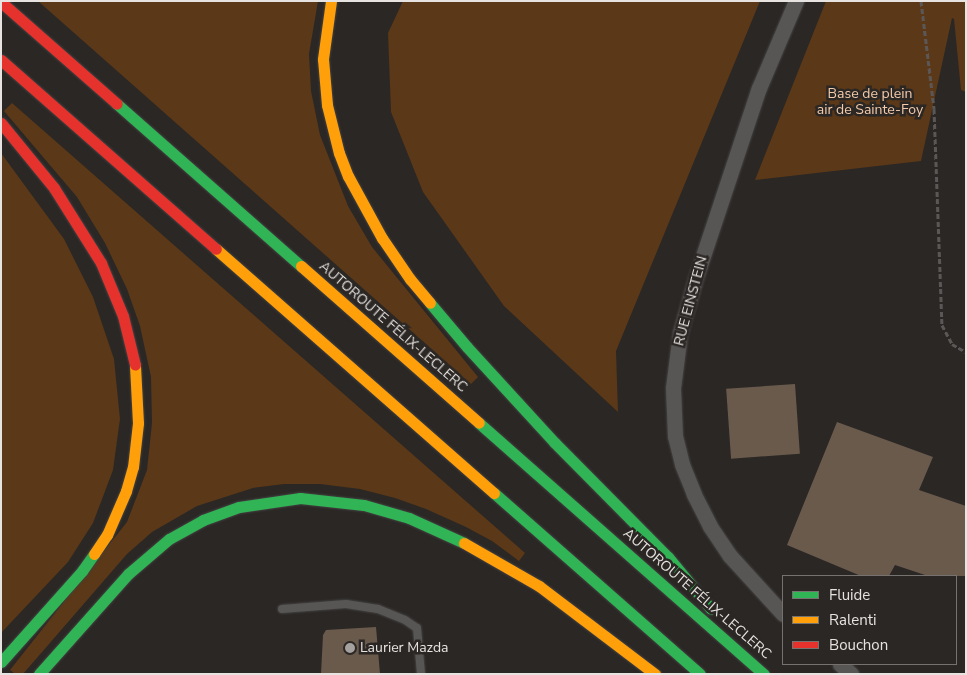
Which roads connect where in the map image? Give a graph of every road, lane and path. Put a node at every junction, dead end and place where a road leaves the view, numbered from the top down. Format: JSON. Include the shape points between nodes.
{"nodes":[{"id":1,"x":331,"y":1,"type":"edge"},
{"id":2,"x":796,"y":1,"type":"edge"},
{"id":3,"x":922,"y":1,"type":"edge"},
{"id":4,"x":1,"y":2,"type":"edge"},
{"id":5,"x":1,"y":60,"type":"edge"},
{"id":6,"x":1,"y":123,"type":"edge"},
{"id":7,"x":966,"y":352,"type":"edge"},
{"id":8,"x":282,"y":609,"type":"dead end"},
{"id":9,"x":782,"y":613,"type":"edge"},
{"id":10,"x":1,"y":662,"type":"edge"},
{"id":11,"x":841,"y":665,"type":"edge"},
{"id":12,"x":39,"y":674,"type":"edge"},
{"id":13,"x":421,"y":674,"type":"edge"},
{"id":14,"x":655,"y":674,"type":"edge"},
{"id":15,"x":700,"y":674,"type":"edge"},
{"id":16,"x":765,"y":674,"type":"edge"},
{"id":17,"x":851,"y":674,"type":"edge"}],
"edges":[{"from":1,"to":16,"type":"highway","via":[[323,59],[327,105],[348,176],[382,238],[410,279],[467,347],[555,443],[668,557]]},
{"from":2,"to":9,"type":"street","name":"RUE EINSTEIN","via":[[759,88],[696,276],[680,333],[673,388],[675,436],[694,494],[730,556]]},
{"from":3,"to":7,"type":"path","via":[[934,108],[942,325],[952,344]]},
{"from":4,"to":16,"type":"highway","name":"AUTOROUTE FÉLIX-LECLERC"},
{"from":5,"to":15,"type":"highway"},
{"from":6,"to":10,"type":"highway","via":[[54,188],[101,263],[130,344],[136,370],[138,422],[128,483],[107,534],[82,571]]},
{"from":8,"to":13,"type":"lane","via":[[346,604],[378,609],[405,620],[417,628]]},
{"from":11,"to":17,"type":"street"},
{"from":12,"to":14,"type":"highway","via":[[128,574],[169,539],[203,520],[239,507],[300,498],[364,505],[454,536],[539,586]]}]}
